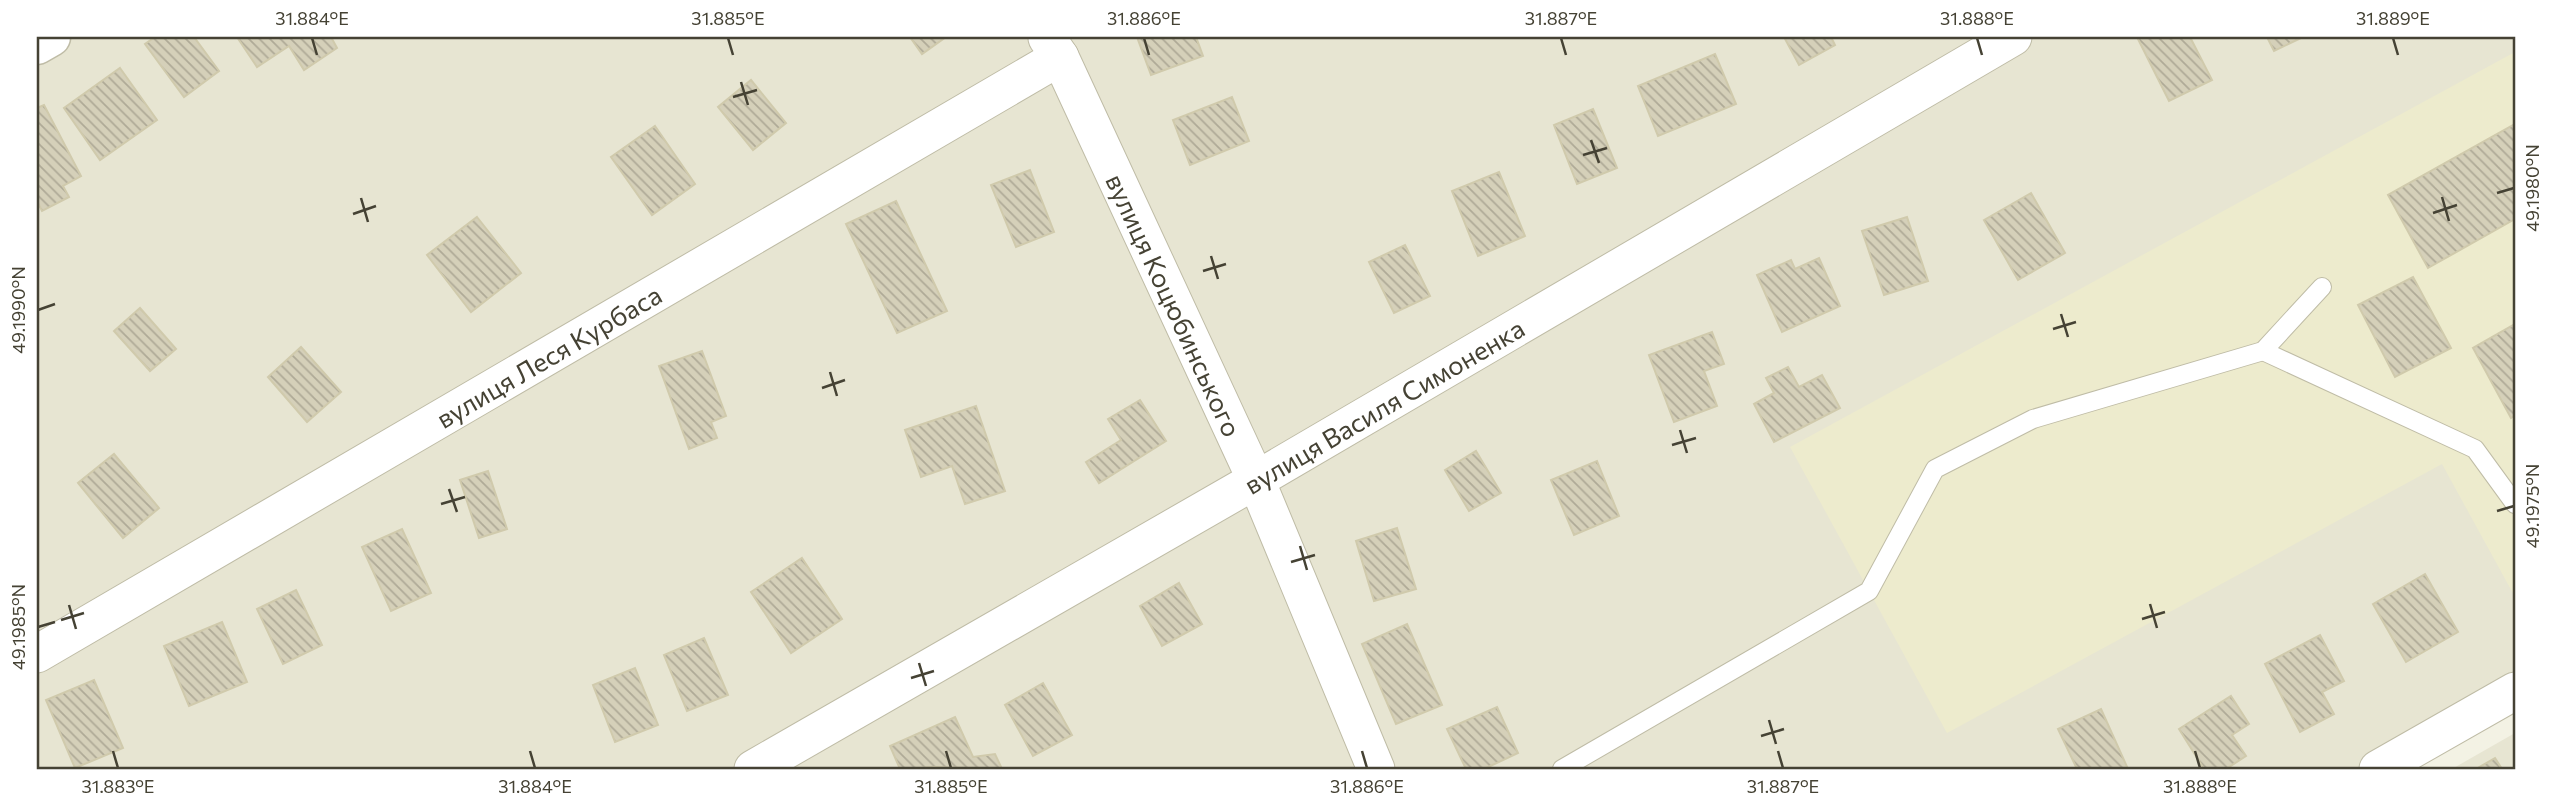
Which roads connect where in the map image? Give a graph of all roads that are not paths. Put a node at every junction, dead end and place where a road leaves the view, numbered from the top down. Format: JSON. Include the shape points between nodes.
{"nodes":[{"id":1,"x":51,"y":37,"type":"edge"},
{"id":2,"x":2013,"y":37,"type":"edge"},
{"id":3,"x":37,"y":45,"type":"edge"},
{"id":4,"x":1053,"y":47,"type":"edge"},
{"id":5,"x":2322,"y":287,"type":"dead end"},
{"id":6,"x":2263,"y":351,"type":"junction"},
{"id":7,"x":1256,"y":480,"type":"junction"},
{"id":8,"x":2515,"y":504,"type":"edge"},
{"id":9,"x":37,"y":654,"type":"edge"},
{"id":10,"x":2515,"y":691,"type":"edge"},
{"id":11,"x":753,"y":769,"type":"edge"},
{"id":12,"x":1376,"y":769,"type":"edge"},
{"id":13,"x":1562,"y":769,"type":"edge"},
{"id":14,"x":2378,"y":769,"type":"edge"}],
"edges":[{"from":1,"to":3,"type":"street"},
{"from":2,"to":7,"type":"street","name":"вулиця Василя Симоненка"},
{"from":4,"to":7,"type":"street","name":"вулиця Коцюбинського"},
{"from":4,"to":9,"type":"street","name":"вулиця Леся Курбаса"},
{"from":5,"to":6,"type":"lane"},
{"from":6,"to":8,"type":"lane","via":[[2475,449]]},
{"from":6,"to":13,"type":"lane","via":[[2033,419],[1935,469],[1869,592]]},
{"from":7,"to":11,"type":"street","name":"вулиця Василя Симоненка"},
{"from":7,"to":12,"type":"street","name":"вулиця Коцюбинського"},
{"from":10,"to":14,"type":"street"}]}
